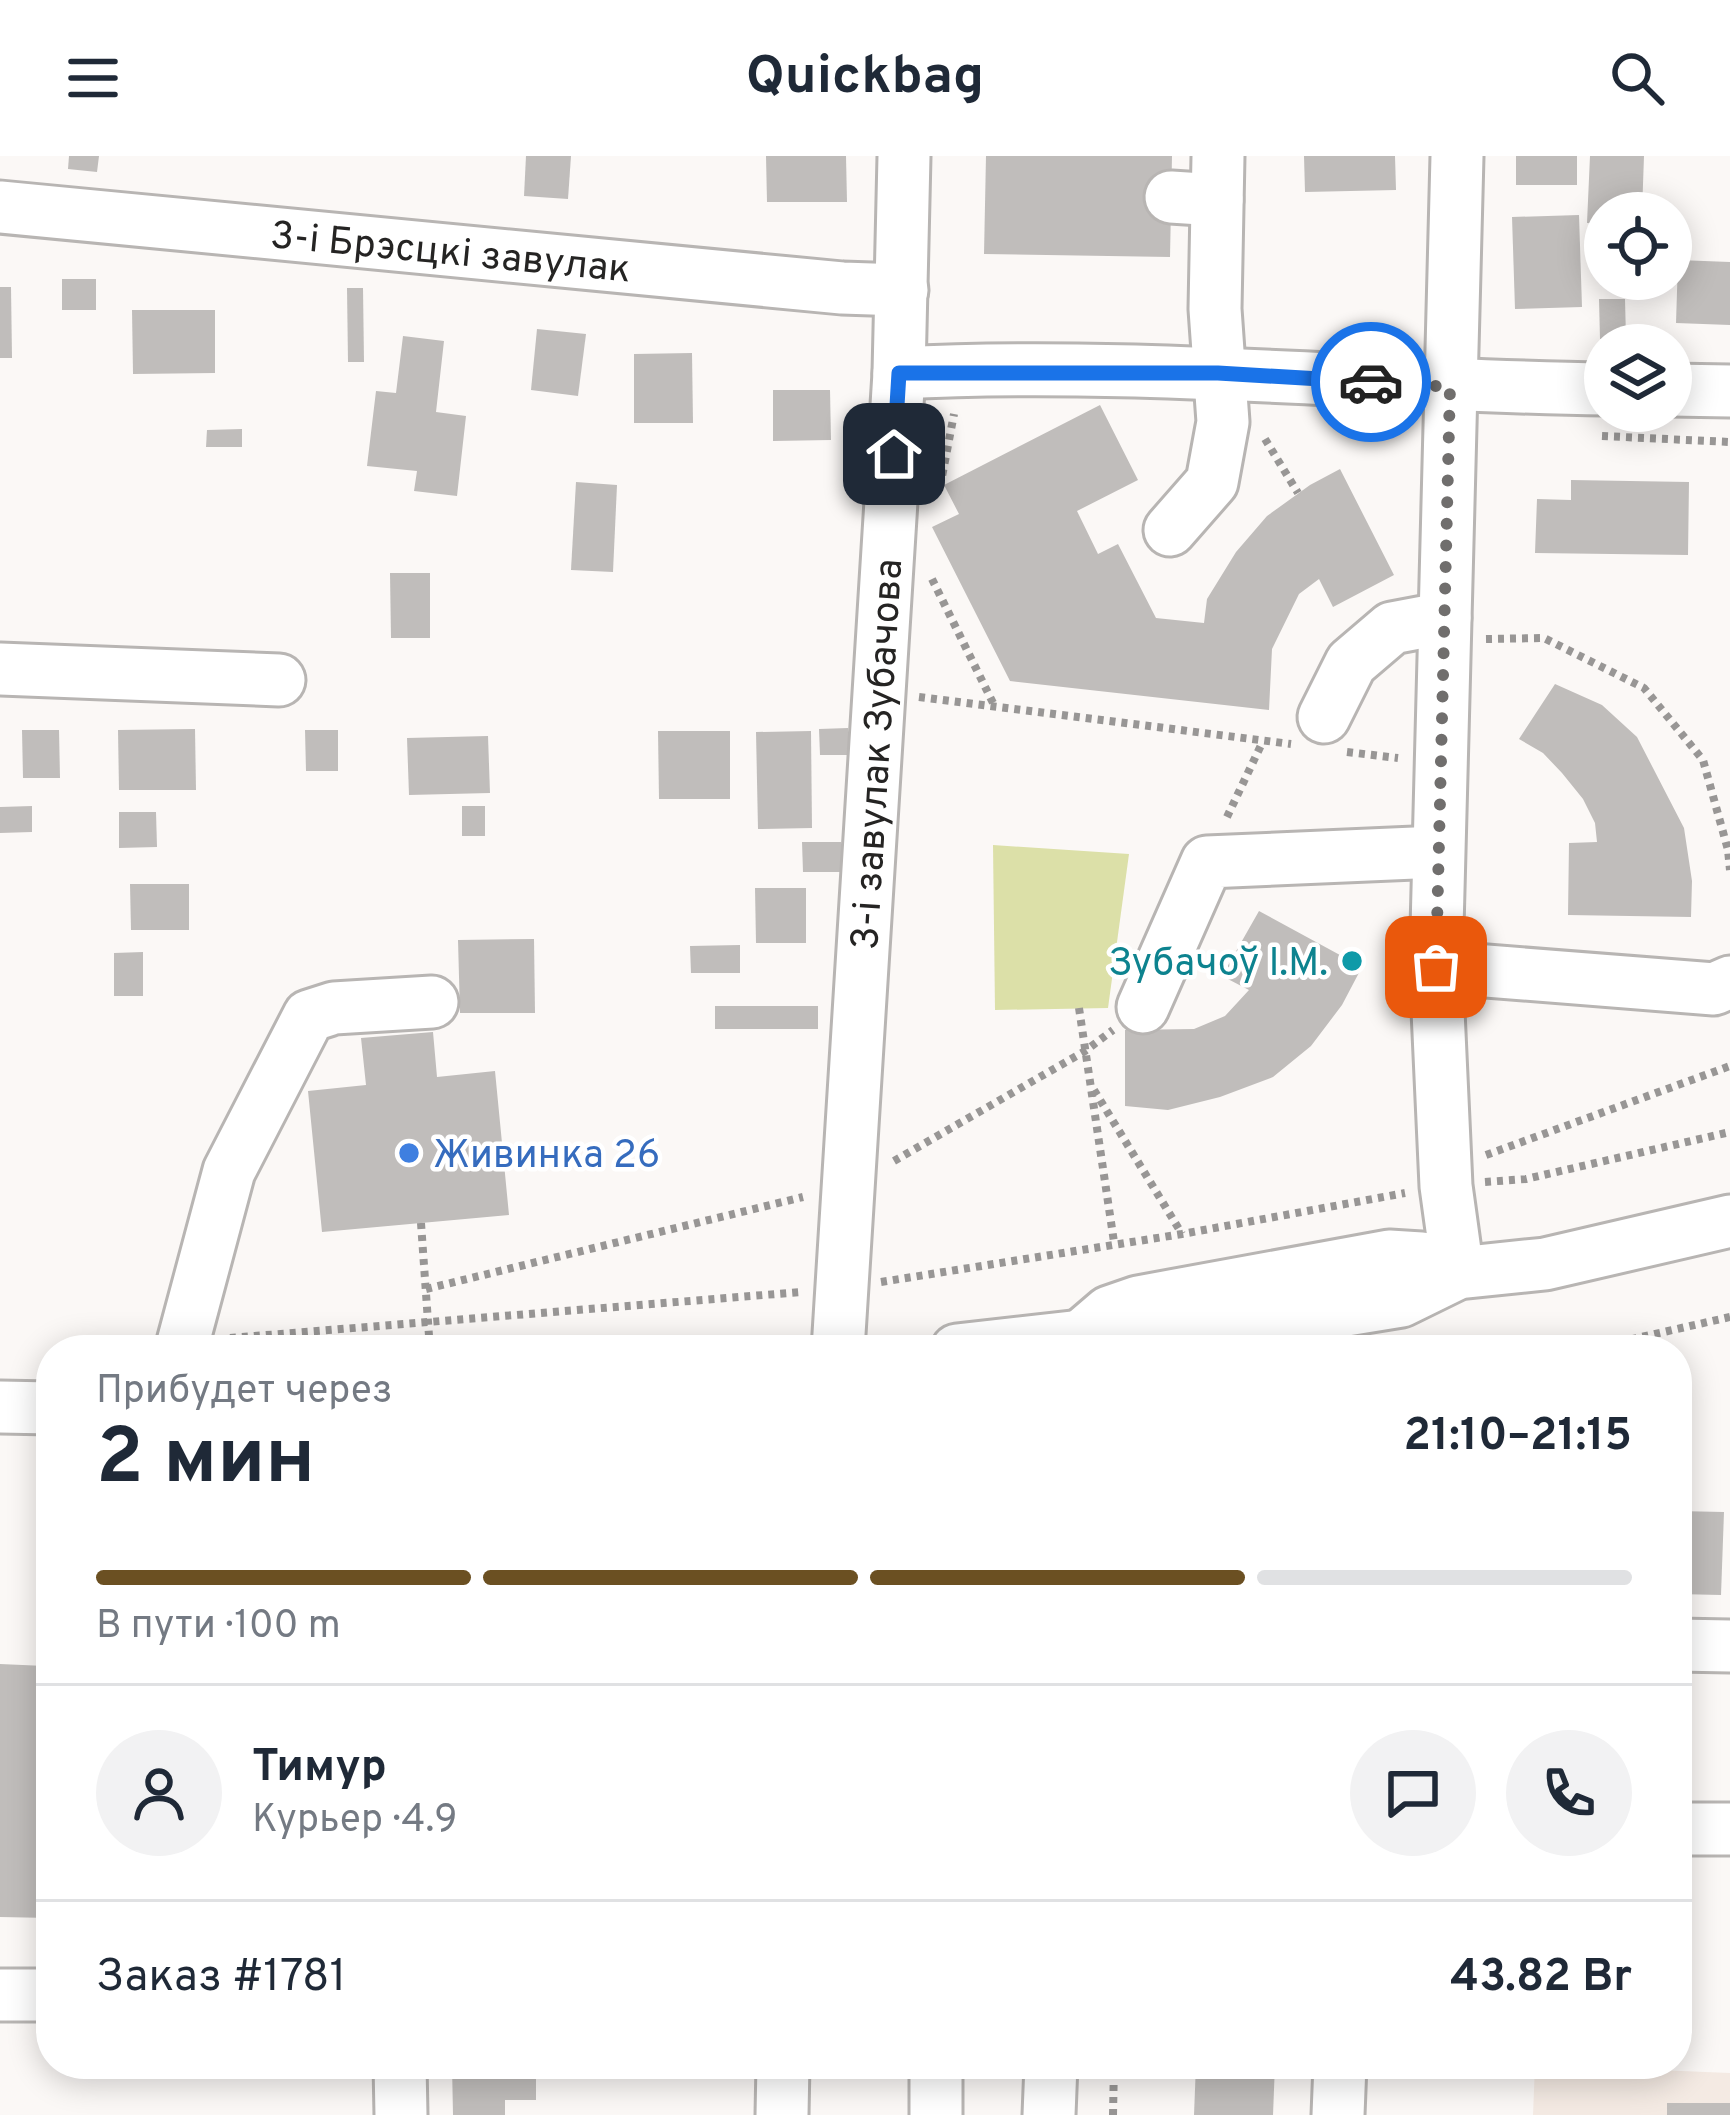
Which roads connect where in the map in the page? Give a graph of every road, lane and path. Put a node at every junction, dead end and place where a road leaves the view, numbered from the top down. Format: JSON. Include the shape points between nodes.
{"nodes":[{"id":1,"x":904,"y":156,"type":"edge"},
{"id":2,"x":1456,"y":156,"type":"edge"},
{"id":3,"x":1202,"y":184,"type":"edge"},
{"id":4,"x":0,"y":207,"type":"edge"},
{"id":5,"x":902,"y":290,"type":"junction"},
{"id":6,"x":961,"y":370,"type":"junction"},
{"id":7,"x":899,"y":373,"type":"junction"},
{"id":8,"x":1218,"y":373,"type":"junction"},
{"id":9,"x":1450,"y":387,"type":"junction"},
{"id":10,"x":1584,"y":389,"type":"edge"},
{"id":11,"x":1692,"y":390,"type":"edge"},
{"id":12,"x":1730,"y":391,"type":"edge"},
{"id":13,"x":936,"y":501,"type":"dead end"},
{"id":14,"x":1170,"y":530,"type":"dead end"},
{"id":15,"x":932,"y":579,"type":"dead end"},
{"id":16,"x":1444,"y":629,"type":"junction"},
{"id":17,"x":0,"y":669,"type":"edge"},
{"id":18,"x":279,"y":680,"type":"dead end"},
{"id":19,"x":878,"y":692,"type":"junction"},
{"id":20,"x":995,"y":707,"type":"junction"},
{"id":21,"x":1325,"y":738,"type":"junction"},
{"id":22,"x":1263,"y":741,"type":"junction"},
{"id":23,"x":1441,"y":764,"type":"junction"},
{"id":24,"x":1438,"y":852,"type":"junction"},
{"id":25,"x":1207,"y":862,"type":"junction"},
{"id":26,"x":1730,"y":870,"type":"edge"},
{"id":27,"x":1436,"y":967,"type":"junction"},
{"id":28,"x":1730,"y":982,"type":"edge"},
{"id":29,"x":432,"y":1002,"type":"dead end"},
{"id":30,"x":1143,"y":1007,"type":"dead end"},
{"id":31,"x":1079,"y":1009,"type":"dead end"},
{"id":32,"x":1730,"y":1066,"type":"edge"},
{"id":33,"x":1090,"y":1083,"type":"junction"},
{"id":34,"x":1730,"y":1132,"type":"edge"},
{"id":35,"x":1445,"y":1178,"type":"junction"},
{"id":36,"x":1730,"y":1221,"type":"edge"},
{"id":37,"x":421,"y":1223,"type":"dead end"},
{"id":38,"x":1182,"y":1234,"type":"junction"},
{"id":39,"x":1114,"y":1242,"type":"junction"},
{"id":40,"x":556,"y":1256,"type":"dead end"},
{"id":41,"x":1458,"y":1274,"type":"junction"},
{"id":42,"x":842,"y":1288,"type":"junction"},
{"id":43,"x":426,"y":1289,"type":"junction"},
{"id":44,"x":1730,"y":1317,"type":"edge"},
{"id":45,"x":428,"y":1321,"type":"junction"},
{"id":46,"x":186,"y":1335,"type":"edge"},
{"id":47,"x":257,"y":1335,"type":"edge"},
{"id":48,"x":429,"y":1335,"type":"edge"},
{"id":49,"x":839,"y":1335,"type":"edge"},
{"id":50,"x":1088,"y":1335,"type":"edge"},
{"id":51,"x":1650,"y":1335,"type":"edge"},
{"id":52,"x":0,"y":1407,"type":"edge"},
{"id":53,"x":36,"y":1408,"type":"edge"},
{"id":54,"x":1692,"y":1645,"type":"edge"},
{"id":55,"x":1730,"y":1646,"type":"edge"},
{"id":56,"x":1692,"y":1829,"type":"edge"},
{"id":57,"x":1730,"y":1829,"type":"edge"},
{"id":58,"x":0,"y":1995,"type":"edge"},
{"id":59,"x":36,"y":1995,"type":"edge"},
{"id":60,"x":400,"y":2079,"type":"edge"},
{"id":61,"x":783,"y":2079,"type":"edge"},
{"id":62,"x":936,"y":2079,"type":"edge"},
{"id":63,"x":1050,"y":2079,"type":"edge"},
{"id":64,"x":1114,"y":2079,"type":"edge"},
{"id":65,"x":1339,"y":2079,"type":"edge"},
{"id":66,"x":401,"y":2115,"type":"edge"},
{"id":67,"x":782,"y":2115,"type":"edge"},
{"id":68,"x":936,"y":2115,"type":"edge"},
{"id":69,"x":1048,"y":2115,"type":"edge"},
{"id":70,"x":1113,"y":2115,"type":"edge"},
{"id":71,"x":1338,"y":2115,"type":"edge"}],
"edges":[{"from":1,"to":5,"type":"street","name":"3-і завулак Зубачова"},
{"from":2,"to":9,"type":"street"},
{"from":3,"to":8,"type":"street"},
{"from":4,"to":5,"type":"street","name":"3-і Брэсцкі завулак"},
{"from":5,"to":7,"type":"street","name":"3-і завулак Зубачова"},
{"from":6,"to":7,"type":"street"},
{"from":6,"to":8,"type":"street"},
{"from":6,"to":13,"type":"path"},
{"from":7,"to":19,"type":"street","name":"3-і завулак Зубачова"},
{"from":8,"to":9,"type":"street"},
{"from":8,"to":14,"type":"street","via":[[1223,422],[1213,482]]},
{"from":9,"to":10,"type":"street"},
{"from":9,"to":16,"type":"street"},
{"from":11,"to":12,"type":"street"},
{"from":15,"to":20,"type":"path"},
{"from":16,"to":21,"type":"street","via":[[1392,628],[1351,663]]},
{"from":16,"to":23,"type":"street"},
{"from":16,"to":26,"type":"path","via":[[1544,638],[1644,688],[1703,760]]},
{"from":17,"to":18,"type":"street"},
{"from":19,"to":20,"type":"path"},
{"from":19,"to":42,"type":"street","name":"3-і завулак Зубачова"},
{"from":20,"to":22,"type":"path"},
{"from":21,"to":22,"type":"path"},
{"from":21,"to":23,"type":"path"},
{"from":22,"to":25,"type":"path"},
{"from":23,"to":24,"type":"street"},
{"from":24,"to":25,"type":"street"},
{"from":24,"to":27,"type":"street"},
{"from":25,"to":30,"type":"street"},
{"from":27,"to":28,"type":"street","via":[[1714,989]]},
{"from":27,"to":35,"type":"street"},
{"from":29,"to":46,"type":"street","via":[[309,1016],[229,1171]]},
{"from":31,"to":33,"type":"path"},
{"from":32,"to":35,"type":"path"},
{"from":33,"to":38,"type":"path"},
{"from":33,"to":39,"type":"path"},
{"from":34,"to":35,"type":"path","via":[[1526,1179]]},
{"from":35,"to":38,"type":"path"},
{"from":35,"to":41,"type":"street"},
{"from":36,"to":41,"type":"street","via":[[1545,1264]]},
{"from":37,"to":43,"type":"path"},
{"from":38,"to":39,"type":"path"},
{"from":39,"to":42,"type":"path"},
{"from":40,"to":43,"type":"path"},
{"from":41,"to":50,"type":"street","via":[[1421,1258],[1389,1256],[1138,1302],[1109,1312]]},
{"from":42,"to":45,"type":"path"},
{"from":42,"to":49,"type":"street","name":"3-і завулак Зубачова"},
{"from":43,"to":45,"type":"path"},
{"from":44,"to":51,"type":"path"},
{"from":45,"to":47,"type":"path"},
{"from":45,"to":48,"type":"path"},
{"from":52,"to":53,"type":"street"},
{"from":54,"to":55,"type":"street"},
{"from":56,"to":57,"type":"street"},
{"from":58,"to":59,"type":"street"},
{"from":60,"to":66,"type":"street"},
{"from":61,"to":67,"type":"street"},
{"from":62,"to":68,"type":"street"},
{"from":63,"to":69,"type":"street"},
{"from":64,"to":70,"type":"path"},
{"from":65,"to":71,"type":"street"}]}
